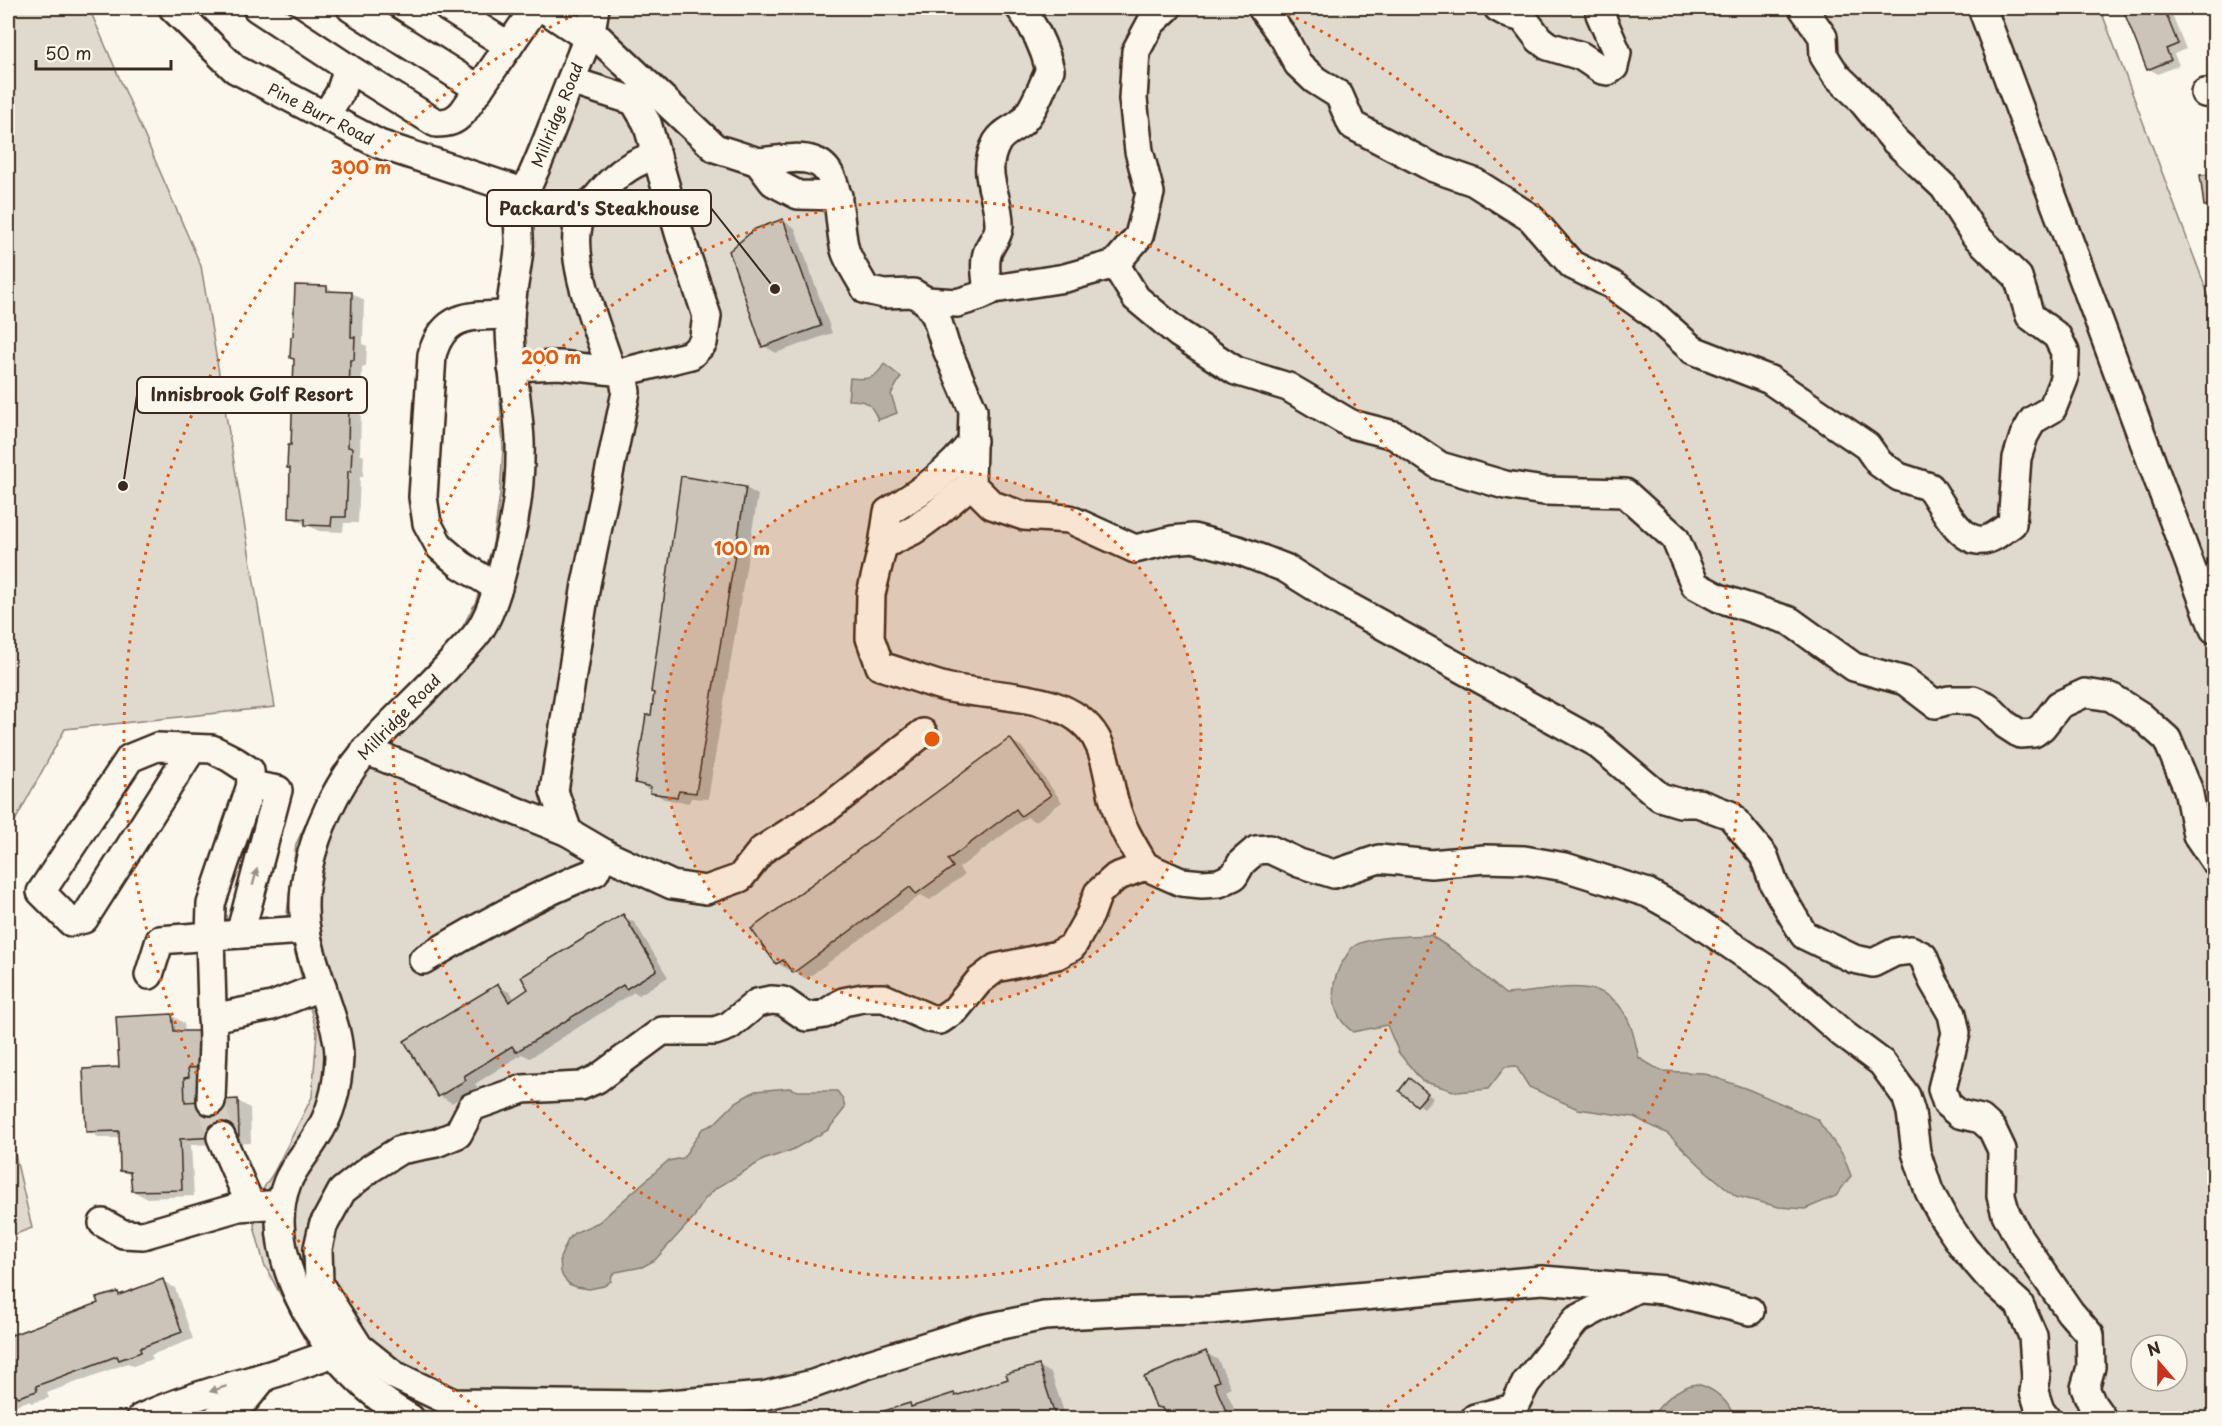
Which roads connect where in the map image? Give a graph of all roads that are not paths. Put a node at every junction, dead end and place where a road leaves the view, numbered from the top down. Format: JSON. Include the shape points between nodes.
{"nodes":[{"id":1,"x":173,"y":8,"type":"edge"},
{"id":2,"x":257,"y":8,"type":"edge"},
{"id":3,"x":351,"y":8,"type":"edge"},
{"id":4,"x":448,"y":8,"type":"edge"},
{"id":5,"x":535,"y":8,"type":"edge"},
{"id":6,"x":543,"y":8,"type":"edge"},
{"id":7,"x":1020,"y":8,"type":"edge"},
{"id":8,"x":1262,"y":8,"type":"edge"},
{"id":9,"x":1498,"y":8,"type":"edge"},
{"id":10,"x":1600,"y":8,"type":"edge"},
{"id":11,"x":1803,"y":8,"type":"edge"},
{"id":12,"x":1982,"y":8,"type":"edge"},
{"id":13,"x":1150,"y":13,"type":"edge"},
{"id":14,"x":591,"y":26,"type":"edge"},
{"id":15,"x":509,"y":46,"type":"junction"},
{"id":16,"x":348,"y":68,"type":"junction"},
{"id":17,"x":571,"y":81,"type":"junction"},
{"id":18,"x":479,"y":89,"type":"junction"},
{"id":19,"x":325,"y":116,"type":"junction"},
{"id":20,"x":657,"y":156,"type":"junction"},
{"id":21,"x":758,"y":162,"type":"junction"},
{"id":22,"x":796,"y":175,"type":"dead end"},
{"id":23,"x":526,"y":193,"type":"junction"},
{"id":24,"x":1115,"y":264,"type":"junction"},
{"id":25,"x":988,"y":292,"type":"junction"},
{"id":26,"x":926,"y":301,"type":"junction"},
{"id":27,"x":510,"y":315,"type":"junction"},
{"id":28,"x":512,"y":367,"type":"junction"},
{"id":29,"x":617,"y":371,"type":"junction"},
{"id":30,"x":973,"y":441,"type":"junction"},
{"id":31,"x":971,"y":484,"type":"junction"},
{"id":32,"x":883,"y":545,"type":"junction"},
{"id":33,"x":498,"y":588,"type":"junction"},
{"id":34,"x":2214,"y":629,"type":"edge"},
{"id":35,"x":923,"y":733,"type":"dead end"},
{"id":36,"x":192,"y":749,"type":"junction"},
{"id":37,"x":365,"y":750,"type":"junction"},
{"id":38,"x":251,"y":785,"type":"junction"},
{"id":39,"x":568,"y":832,"type":"junction"},
{"id":40,"x":604,"y":853,"type":"junction"},
{"id":41,"x":2214,"y":860,"type":"edge"},
{"id":42,"x":1144,"y":866,"type":"junction"},
{"id":43,"x":306,"y":930,"type":"junction"},
{"id":44,"x":240,"y":934,"type":"junction"},
{"id":45,"x":210,"y":936,"type":"junction"},
{"id":46,"x":423,"y":960,"type":"dead end"},
{"id":47,"x":149,"y":975,"type":"dead end"},
{"id":48,"x":322,"y":986,"type":"junction"},
{"id":49,"x":212,"y":1018,"type":"junction"},
{"id":50,"x":211,"y":1101,"type":"tunnel mouth"},
{"id":51,"x":221,"y":1137,"type":"tunnel mouth"},
{"id":52,"x":281,"y":1204,"type":"junction"},
{"id":53,"x":251,"y":1206,"type":"junction"},
{"id":54,"x":103,"y":1223,"type":"dead end"},
{"id":55,"x":1637,"y":1288,"type":"junction"},
{"id":56,"x":1750,"y":1311,"type":"dead end"},
{"id":57,"x":334,"y":1353,"type":"junction"},
{"id":58,"x":264,"y":1377,"type":"junction"},
{"id":59,"x":404,"y":1417,"type":"edge"},
{"id":60,"x":141,"y":1419,"type":"edge"},
{"id":61,"x":217,"y":1419,"type":"edge"},
{"id":62,"x":1475,"y":1419,"type":"edge"},
{"id":63,"x":2046,"y":1419,"type":"edge"},
{"id":64,"x":2102,"y":1419,"type":"edge"}],
"edges":[{"from":1,"to":19,"type":"street","name":"Pine Burr Road","via":[[235,69]]},
{"from":2,"to":16,"type":"street"},
{"from":3,"to":18,"type":"street"},
{"from":4,"to":15,"type":"street"},
{"from":5,"to":15,"type":"street"},
{"from":6,"to":14,"type":"street"},
{"from":7,"to":25,"type":"street","via":[[1044,46],[1050,70],[1029,112],[998,140],[990,159],[989,181],[999,230],[987,253]]},
{"from":8,"to":11,"type":"street","via":[[1298,64],[1339,95],[1352,125],[1434,168],[1474,182],[1532,218],[1572,265],[1620,290],[1693,350],[1770,380],[1867,446],[1879,463],[1899,477],[1930,487],[1955,526],[1971,539],[1985,541],[2012,524],[2017,458],[2033,420],[2052,409],[2064,379],[2065,352],[2058,336],[2030,316],[2018,277],[1975,235],[1944,187],[1895,141],[1836,75],[1824,56],[1823,36]]},
{"from":9,"to":10,"type":"street","via":[[1523,18],[1548,46],[1581,56],[1608,71],[1614,68],[1617,53]]},
{"from":12,"to":34,"type":"street"},
{"from":13,"to":24,"type":"street","via":[[1136,51],[1133,99],[1139,150],[1150,193],[1139,236]]},
{"from":14,"to":17,"type":"street","name":"Millridge Road"},
{"from":14,"to":21,"type":"street","via":[[715,148]]},
{"from":15,"to":18,"type":"street"},
{"from":16,"to":18,"type":"street","via":[[436,123],[456,120]]},
{"from":16,"to":19,"type":"street","via":[[340,93]]},
{"from":17,"to":20,"type":"street","via":[[634,101],[647,123]]},
{"from":17,"to":23,"type":"street","name":"Millridge Road"},
{"from":19,"to":23,"type":"street","name":"Pine Burr Road","via":[[379,144]]},
{"from":20,"to":29,"type":"street","via":[[614,178],[580,217],[578,266]]},
{"from":20,"to":29,"type":"street","via":[[707,316],[704,343],[691,355]]},
{"from":21,"to":22,"type":"street"},
{"from":21,"to":26,"type":"street","via":[[815,161],[828,172],[838,196],[846,252],[866,290],[913,293]]},
{"from":23,"to":27,"type":"street","name":"Millridge Road","via":[[519,210],[519,248]]},
{"from":24,"to":25,"type":"street","via":[[1065,279]]},
{"from":24,"to":41,"type":"street","via":[[1136,298],[1178,333],[1236,371],[1288,387],[1351,424],[1394,435],[1440,466],[1505,485],[1544,491],[1625,493],[1675,538],[1695,585],[1719,598],[1790,621],[1854,667],[1905,681],[1935,704],[1972,700],[1988,706],[2020,734],[2034,733],[2059,705],[2085,693],[2111,697],[2166,739],[2188,789],[2197,835]]},
{"from":25,"to":26,"type":"street","via":[[957,303]]},
{"from":26,"to":30,"type":"street","via":[[936,316],[973,410]]},
{"from":27,"to":28,"type":"street","name":"Millridge Road"},
{"from":27,"to":33,"type":"street","via":[[471,316],[451,322],[436,342],[423,497],[427,523],[440,547]]},
{"from":28,"to":29,"type":"street","via":[[559,365]]},
{"from":28,"to":33,"type":"street","name":"Millridge Road","via":[[520,442],[519,477],[516,511]]},
{"from":29,"to":39,"type":"street","via":[[626,392],[586,585],[554,790]]},
{"from":30,"to":31,"type":"street"},
{"from":30,"to":32,"type":"street","via":[[936,480],[888,512]]},
{"from":31,"to":32,"type":"street","via":[[914,530]]},
{"from":31,"to":64,"type":"street","via":[[992,505],[1024,516],[1069,519],[1135,549],[1192,538],[1285,568],[1595,742],[1660,797],[1680,804],[1698,803],[1730,815],[1764,856],[1774,884],[1804,934],[1854,959],[1874,963],[1895,952],[1911,950],[1923,956],[1952,1014],[1956,1033],[1942,1089],[1947,1104],[1959,1114],[1981,1119],[2002,1150],[2001,1196],[2006,1214],[2070,1312],[2090,1335],[2091,1367],[2085,1388]]},
{"from":32,"to":42,"type":"street","via":[[871,594],[870,638],[880,666],[946,687],[1057,706],[1076,717],[1096,738],[1108,768],[1121,823]]},
{"from":33,"to":37,"type":"street","name":"Millridge Road","via":[[481,627],[440,676]]},
{"from":35,"to":40,"type":"street","via":[[829,807],[762,850],[740,878],[706,890],[672,885]]},
{"from":36,"to":36,"type":"street","via":[[157,747],[130,758],[41,892],[71,922],[84,919]]},
{"from":36,"to":38,"type":"street","via":[[212,749],[230,758],[250,771]]},
{"from":37,"to":39,"type":"street"},
{"from":37,"to":43,"type":"street","name":"Millridge Road","via":[[338,790],[318,834],[306,880]]},
{"from":44,"to":38,"type":"street","one_way":true,"via":[[278,790]]},
{"from":38,"to":45,"type":"street","via":[[211,904]]},
{"from":39,"to":40,"type":"street"},
{"from":40,"to":46,"type":"street","via":[[595,872],[559,886]]},
{"from":42,"to":55,"type":"street","via":[[1116,877],[1098,893],[1072,947],[1057,955],[996,968],[940,1020],[884,998],[843,1002],[825,1014],[806,1017],[783,1001],[771,1000],[757,1003],[729,1026],[715,1031],[662,1031],[597,1079],[581,1086],[523,1089],[472,1107],[458,1134],[400,1150],[342,1191],[323,1226],[318,1248],[319,1284],[359,1347],[394,1375],[453,1402],[658,1406],[763,1396],[803,1387],[982,1329],[1044,1316],[1210,1310],[1542,1280]]},
{"from":42,"to":63,"type":"street","via":[[1181,882],[1202,884],[1219,883],[1234,876],[1256,850],[1269,849],[1334,874],[1379,859],[1431,864],[1524,860],[1565,867],[1648,893],[1680,911],[1777,976],[1843,1035],[1882,1063],[1906,1096],[1916,1152],[1929,1191],[1964,1248],[2019,1304],[2033,1335],[2034,1392]]},
{"from":43,"to":44,"type":"street"},
{"from":43,"to":48,"type":"street","name":"Millridge Road"},
{"from":44,"to":45,"type":"street"},
{"from":45,"to":47,"type":"street","via":[[160,940]]},
{"from":45,"to":49,"type":"street"},
{"from":48,"to":49,"type":"street","via":[[273,1006]]},
{"from":48,"to":52,"type":"street","name":"Millridge Road","via":[[338,1040],[338,1078],[322,1128],[296,1165]]},
{"from":49,"to":50,"type":"street"},
{"from":51,"to":53,"type":"street"},
{"from":52,"to":53,"type":"street"},
{"from":52,"to":57,"type":"street","name":"Millridge Road","via":[[280,1236],[290,1272],[308,1314]]},
{"from":53,"to":54,"type":"street","via":[[143,1235],[123,1234]]},
{"from":55,"to":56,"type":"street","via":[[1665,1290]]},
{"from":55,"to":62,"type":"street","via":[[1576,1320],[1527,1383],[1513,1408]]},
{"from":57,"to":58,"type":"street"},
{"from":57,"to":59,"type":"street","name":"Millridge Road","via":[[365,1386]]},
{"from":58,"to":60,"type":"street","one_way":true,"via":[[224,1387]]},
{"from":58,"to":61,"type":"street","via":[[246,1399]]}]}
